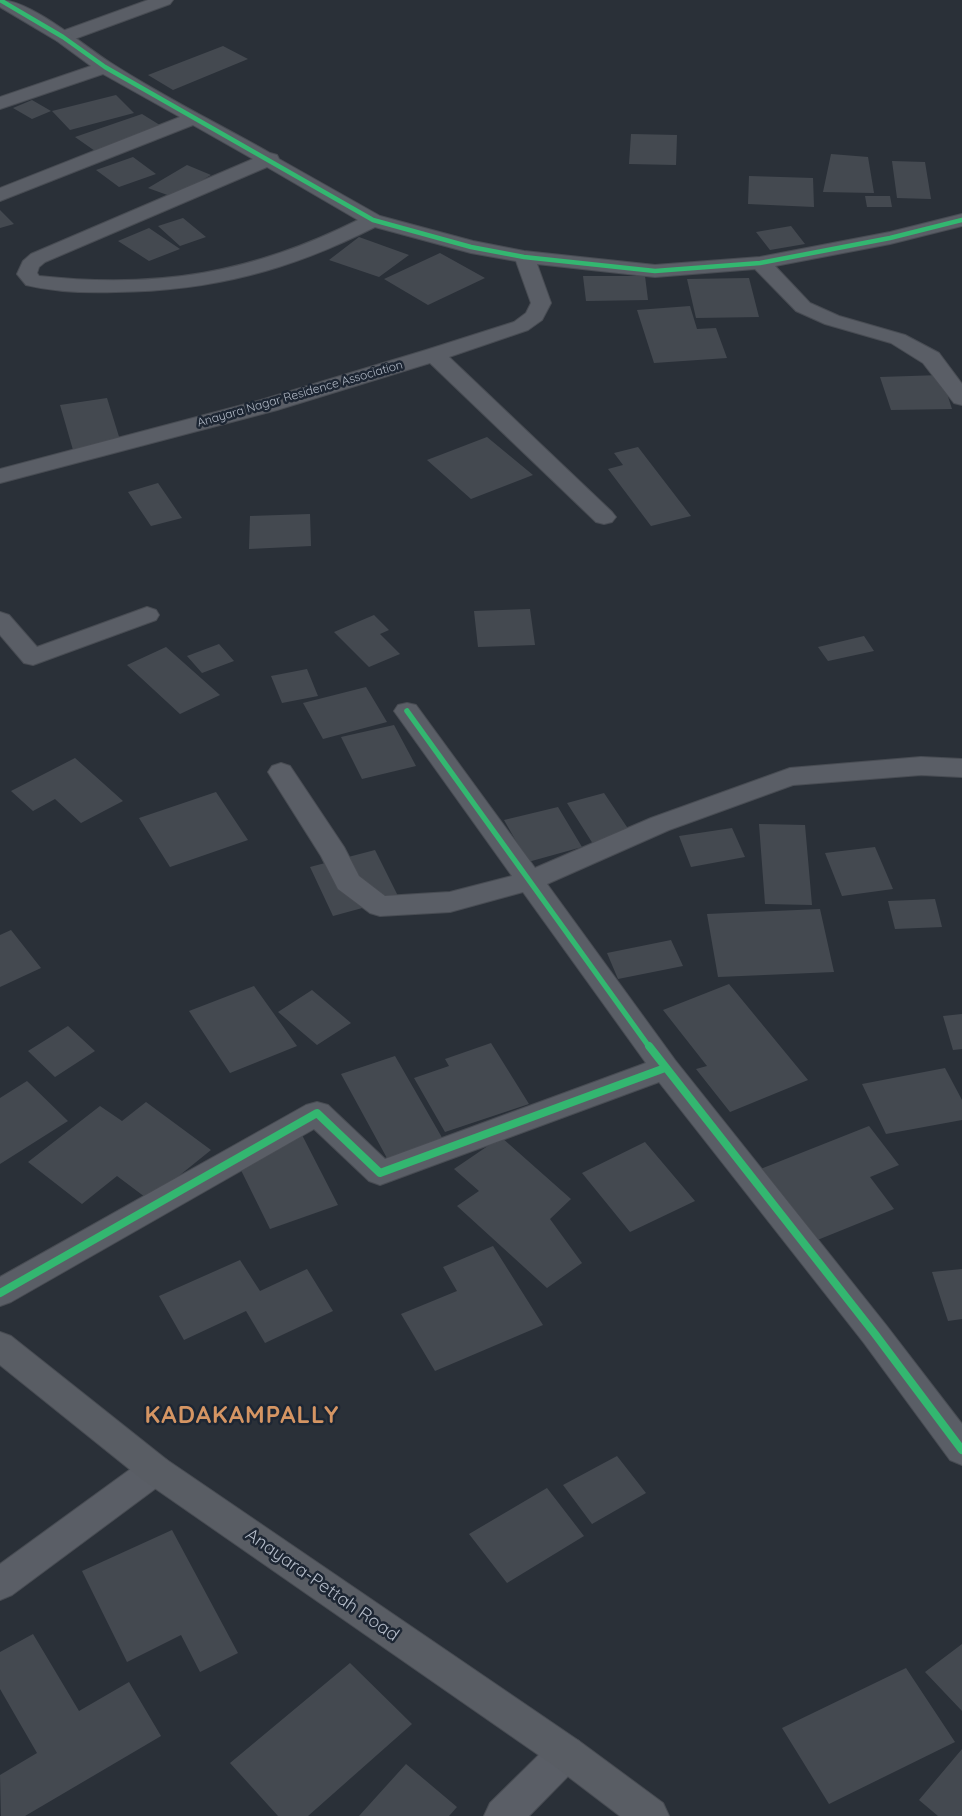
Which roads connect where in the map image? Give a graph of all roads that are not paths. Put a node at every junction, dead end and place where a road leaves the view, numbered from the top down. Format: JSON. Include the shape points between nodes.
{"nodes":[{"id":1,"x":0,"y":0,"type":"edge"},
{"id":2,"x":164,"y":0,"type":"edge"},
{"id":3,"x":63,"y":37,"type":"junction"},
{"id":4,"x":105,"y":67,"type":"junction"},
{"id":5,"x":0,"y":103,"type":"edge"},
{"id":6,"x":195,"y":118,"type":"junction"},
{"id":7,"x":270,"y":159,"type":"junction"},
{"id":8,"x":0,"y":195,"type":"edge"},
{"id":9,"x":373,"y":220,"type":"junction"},
{"id":10,"x":962,"y":220,"type":"edge"},
{"id":11,"x":524,"y":257,"type":"junction"},
{"id":12,"x":760,"y":263,"type":"junction"},
{"id":13,"x":434,"y":356,"type":"junction"},
{"id":14,"x":962,"y":398,"type":"edge"},
{"id":15,"x":0,"y":476,"type":"edge"},
{"id":16,"x":604,"y":517,"type":"dead end"},
{"id":17,"x":147,"y":615,"type":"dead end"},
{"id":18,"x":0,"y":620,"type":"edge"},
{"id":19,"x":407,"y":711,"type":"dead end"},
{"id":20,"x":962,"y":768,"type":"edge"},
{"id":21,"x":281,"y":772,"type":"dead end"},
{"id":22,"x":530,"y":881,"type":"junction"},
{"id":23,"x":665,"y":1068,"type":"junction"},
{"id":24,"x":0,"y":1293,"type":"edge"},
{"id":25,"x":0,"y":1346,"type":"edge"},
{"id":26,"x":962,"y":1450,"type":"edge"},
{"id":27,"x":155,"y":1470,"type":"junction"},
{"id":28,"x":0,"y":1584,"type":"edge"},
{"id":29,"x":566,"y":1753,"type":"junction"},
{"id":30,"x":503,"y":1816,"type":"edge"},
{"id":31,"x":650,"y":1816,"type":"edge"}],
"edges":[{"from":1,"to":3,"type":"street"},
{"from":2,"to":3,"type":"street"},
{"from":3,"to":4,"type":"street"},
{"from":4,"to":5,"type":"street"},
{"from":4,"to":6,"type":"street"},
{"from":6,"to":7,"type":"street"},
{"from":6,"to":8,"type":"street"},
{"from":7,"to":9,"type":"street"},
{"from":7,"to":9,"type":"street","via":[[38,258],[30,265],[27,274],[33,281],[73,287],[142,287],[240,272],[311,250]]},
{"from":9,"to":11,"type":"street","via":[[471,247]]},
{"from":10,"to":12,"type":"street","via":[[890,238]]},
{"from":11,"to":12,"type":"street","via":[[655,271]]},
{"from":11,"to":13,"type":"street","name":"Anayara Nagar Residence Association","via":[[541,303],[535,316],[521,326]]},
{"from":12,"to":14,"type":"street","via":[[803,307],[832,320],[898,339],[931,358]]},
{"from":13,"to":15,"type":"street","name":"Anayara Nagar Residence Association","via":[[268,405]]},
{"from":13,"to":16,"type":"street"},
{"from":17,"to":18,"type":"street","via":[[33,657]]},
{"from":19,"to":22,"type":"street"},
{"from":20,"to":22,"type":"street","via":[[922,766],[790,777],[660,824]]},
{"from":21,"to":22,"type":"street","via":[[334,854],[348,882],[380,906],[450,902]]},
{"from":22,"to":23,"type":"street"},
{"from":23,"to":24,"type":"street","via":[[380,1173],[317,1113]]},
{"from":23,"to":26,"type":"street","via":[[875,1334]]},
{"from":25,"to":27,"type":"main road","name":"Anayara-Pettah Road"},
{"from":27,"to":28,"type":"street"},
{"from":27,"to":29,"type":"main road","name":"Anayara-Pettah Road"},
{"from":29,"to":30,"type":"street"},
{"from":29,"to":31,"type":"main road","name":"Anayara-Pettah Road"}]}
